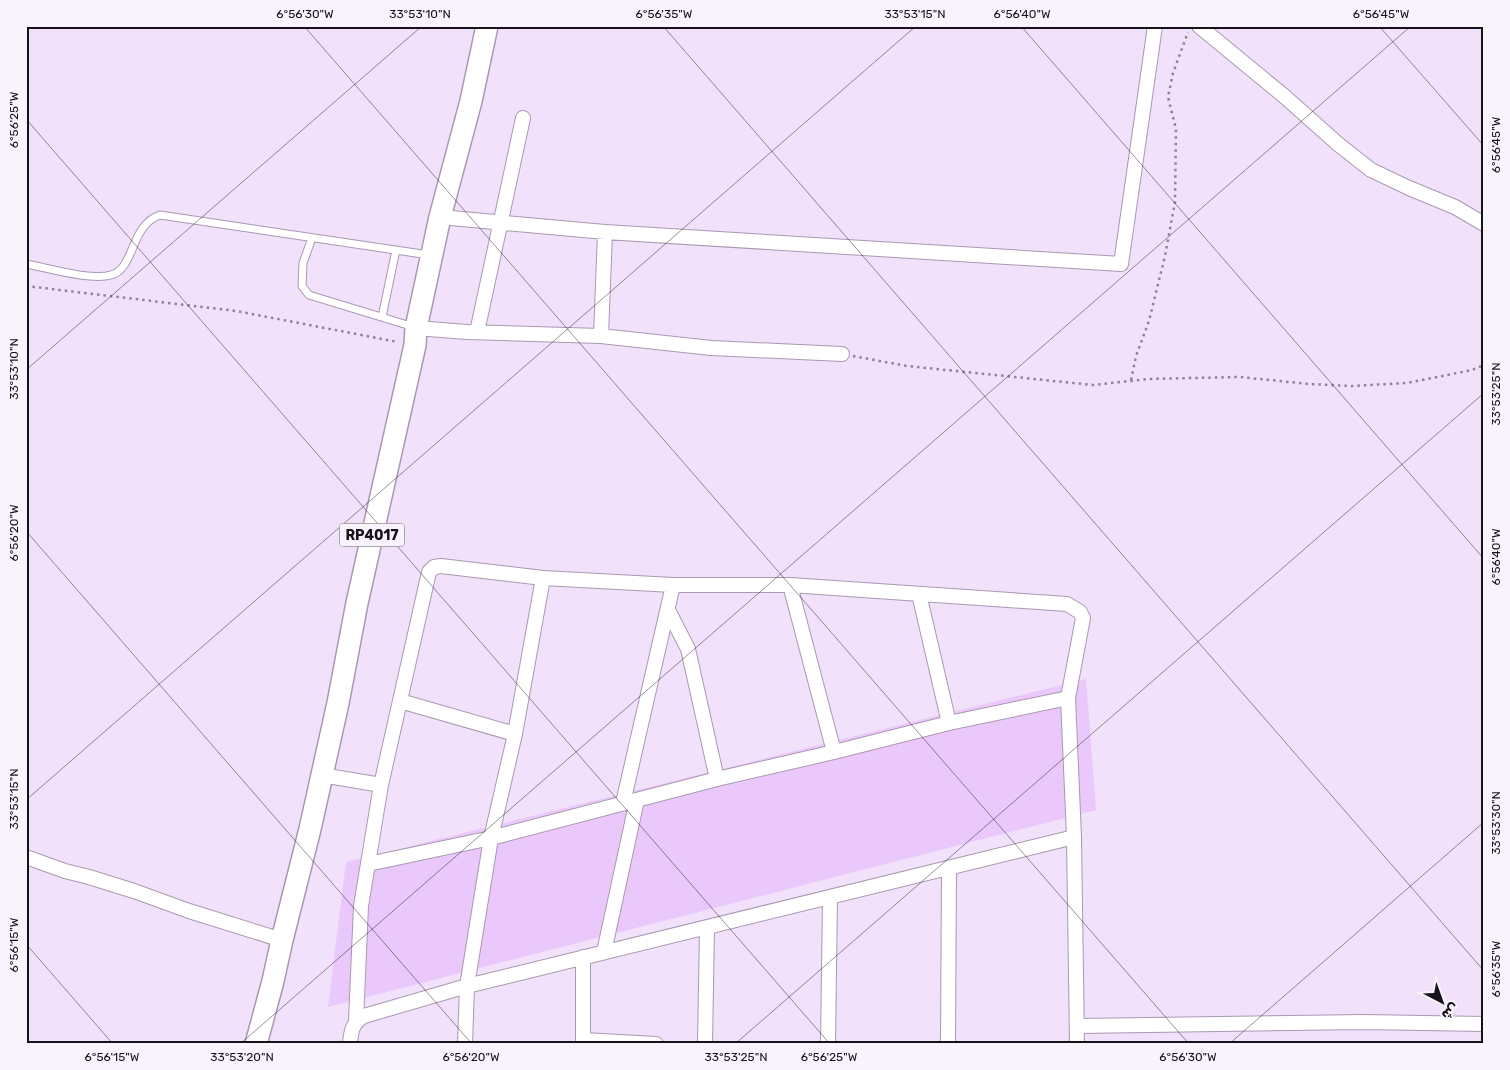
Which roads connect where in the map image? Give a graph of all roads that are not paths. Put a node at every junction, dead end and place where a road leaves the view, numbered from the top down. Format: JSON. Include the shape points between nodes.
{"nodes":[{"id":1,"x":487,"y":26,"type":"edge"},
{"id":2,"x":1155,"y":26,"type":"edge"},
{"id":3,"x":1199,"y":26,"type":"edge"},
{"id":4,"x":523,"y":118,"type":"dead end"},
{"id":5,"x":440,"y":217,"type":"junction"},
{"id":6,"x":501,"y":222,"type":"junction"},
{"id":7,"x":1484,"y":224,"type":"edge"},
{"id":8,"x":605,"y":232,"type":"junction"},
{"id":9,"x":312,"y":238,"type":"junction"},
{"id":10,"x":396,"y":250,"type":"junction"},
{"id":11,"x":432,"y":255,"type":"junction"},
{"id":12,"x":26,"y":264,"type":"edge"},
{"id":13,"x":382,"y":317,"type":"junction"},
{"id":14,"x":478,"y":332,"type":"junction"},
{"id":15,"x":416,"y":336,"type":"junction"},
{"id":16,"x":600,"y":336,"type":"junction"},
{"id":17,"x":842,"y":354,"type":"road end"},
{"id":18,"x":543,"y":578,"type":"junction"},
{"id":19,"x":673,"y":586,"type":"junction"},
{"id":20,"x":790,"y":586,"type":"junction"},
{"id":21,"x":919,"y":594,"type":"junction"},
{"id":22,"x":668,"y":610,"type":"junction"},
{"id":23,"x":1068,"y":698,"type":"junction"},
{"id":24,"x":400,"y":701,"type":"junction"},
{"id":25,"x":949,"y":723,"type":"junction"},
{"id":26,"x":515,"y":734,"type":"junction"},
{"id":27,"x":834,"y":752,"type":"junction"},
{"id":28,"x":322,"y":774,"type":"junction"},
{"id":29,"x":717,"y":779,"type":"junction"},
{"id":30,"x":381,"y":785,"type":"junction"},
{"id":31,"x":630,"y":801,"type":"junction"},
{"id":32,"x":1074,"y":837,"type":"junction"},
{"id":33,"x":491,"y":838,"type":"junction"},
{"id":34,"x":26,"y":857,"type":"edge"},
{"id":35,"x":368,"y":864,"type":"junction"},
{"id":36,"x":949,"y":868,"type":"junction"},
{"id":37,"x":830,"y":897,"type":"junction"},
{"id":38,"x":707,"y":928,"type":"junction"},
{"id":39,"x":282,"y":940,"type":"junction"},
{"id":40,"x":604,"y":952,"type":"junction"},
{"id":41,"x":583,"y":957,"type":"junction"},
{"id":42,"x":467,"y":986,"type":"junction"},
{"id":43,"x":356,"y":1021,"type":"junction"},
{"id":44,"x":1484,"y":1024,"type":"edge"},
{"id":45,"x":1078,"y":1026,"type":"junction"},
{"id":46,"x":583,"y":1042,"type":"edge"},
{"id":47,"x":256,"y":1044,"type":"edge"},
{"id":48,"x":350,"y":1044,"type":"edge"},
{"id":49,"x":465,"y":1044,"type":"edge"},
{"id":50,"x":656,"y":1044,"type":"edge"},
{"id":51,"x":705,"y":1044,"type":"edge"},
{"id":52,"x":828,"y":1044,"type":"edge"},
{"id":53,"x":948,"y":1044,"type":"edge"},
{"id":54,"x":1077,"y":1044,"type":"edge"}],
"edges":[{"from":1,"to":5,"type":"main road","number":"RP4017"},
{"from":2,"to":8,"type":"street","via":[[1121,264]]},
{"from":3,"to":7,"type":"street","via":[[1371,170],[1455,206]]},
{"from":4,"to":6,"type":"street"},
{"from":5,"to":6,"type":"street"},
{"from":5,"to":11,"type":"main road","number":"RP4017"},
{"from":6,"to":8,"type":"street"},
{"from":6,"to":14,"type":"street"},
{"from":8,"to":16,"type":"street"},
{"from":9,"to":10,"type":"lane"},
{"from":9,"to":12,"type":"lane","via":[[160,215],[151,218],[137,236],[126,263],[113,275],[96,277]]},
{"from":9,"to":13,"type":"lane","via":[[302,263],[302,286],[309,294]]},
{"from":10,"to":11,"type":"lane"},
{"from":10,"to":13,"type":"lane"},
{"from":11,"to":15,"type":"main road","number":"RP4017"},
{"from":13,"to":15,"type":"lane"},
{"from":14,"to":15,"type":"street"},
{"from":14,"to":16,"type":"street"},
{"from":15,"to":28,"type":"main road","number":"RP4017"},
{"from":16,"to":17,"type":"street","via":[[711,348]]},
{"from":18,"to":19,"type":"street"},
{"from":18,"to":24,"type":"street","via":[[434,567],[429,572]]},
{"from":18,"to":26,"type":"street"},
{"from":19,"to":20,"type":"street"},
{"from":19,"to":22,"type":"street"},
{"from":20,"to":21,"type":"street"},
{"from":20,"to":27,"type":"street"},
{"from":21,"to":23,"type":"street","via":[[1062,603],[1074,607],[1084,618]]},
{"from":21,"to":25,"type":"street"},
{"from":22,"to":29,"type":"street","via":[[688,649]]},
{"from":22,"to":31,"type":"street"},
{"from":23,"to":25,"type":"street"},
{"from":23,"to":32,"type":"street"},
{"from":24,"to":26,"type":"street"},
{"from":24,"to":30,"type":"street"},
{"from":25,"to":27,"type":"street"},
{"from":26,"to":33,"type":"street"},
{"from":27,"to":29,"type":"street"},
{"from":28,"to":30,"type":"street"},
{"from":28,"to":39,"type":"main road","number":"RP4017"},
{"from":29,"to":31,"type":"street"},
{"from":30,"to":35,"type":"street"},
{"from":31,"to":33,"type":"street"},
{"from":31,"to":40,"type":"street"},
{"from":32,"to":36,"type":"street"},
{"from":32,"to":45,"type":"street"},
{"from":33,"to":35,"type":"street"},
{"from":33,"to":42,"type":"street"},
{"from":34,"to":39,"type":"street"},
{"from":35,"to":43,"type":"street","via":[[361,906]]},
{"from":36,"to":37,"type":"street"},
{"from":36,"to":53,"type":"street"},
{"from":37,"to":38,"type":"street"},
{"from":37,"to":52,"type":"street"},
{"from":38,"to":40,"type":"street"},
{"from":38,"to":51,"type":"street"},
{"from":39,"to":47,"type":"main road","number":"RP4017"},
{"from":40,"to":41,"type":"street"},
{"from":41,"to":42,"type":"street"},
{"from":41,"to":46,"type":"street"},
{"from":42,"to":43,"type":"street"},
{"from":42,"to":49,"type":"street"},
{"from":43,"to":48,"type":"street","via":[[351,1030]]},
{"from":44,"to":45,"type":"street","via":[[1364,1022]]},
{"from":45,"to":54,"type":"street"},
{"from":46,"to":50,"type":"street"}]}
